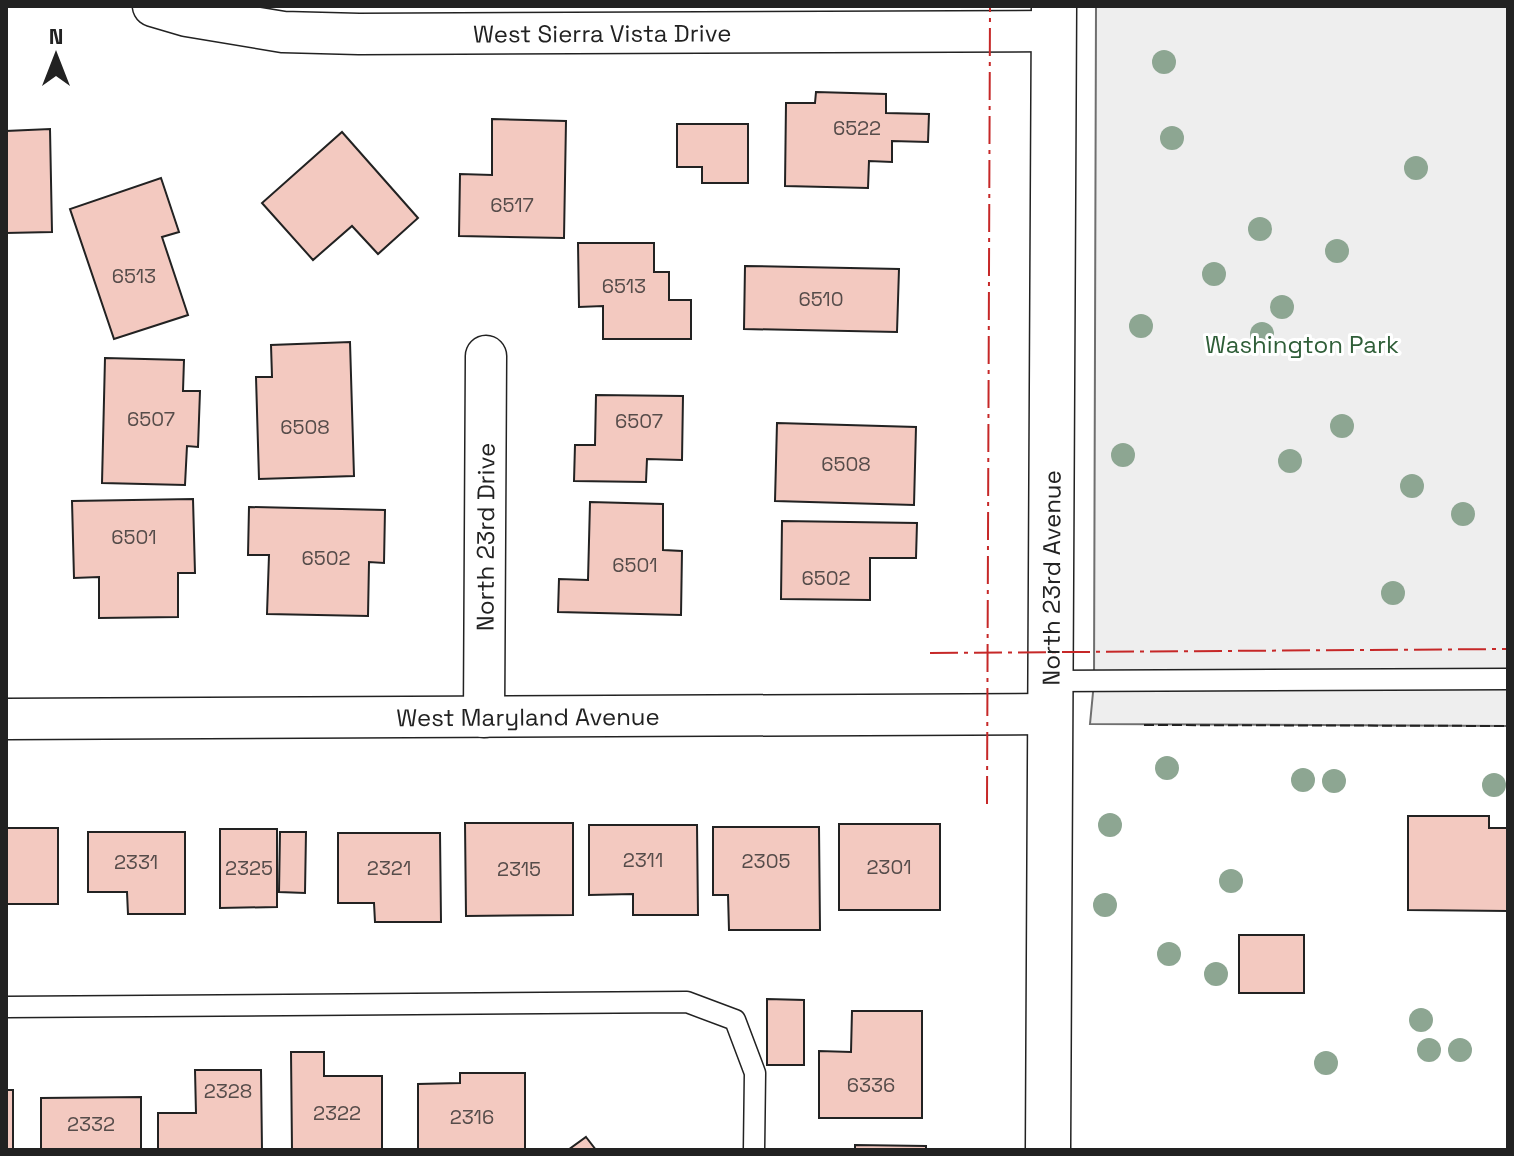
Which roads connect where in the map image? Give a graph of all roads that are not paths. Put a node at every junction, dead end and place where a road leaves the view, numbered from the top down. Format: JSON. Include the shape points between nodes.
{"nodes":[{"id":1,"x":153,"y":6,"type":"edge"},
{"id":2,"x":1054,"y":18,"type":"edge"},
{"id":3,"x":486,"y":356,"type":"dead end"},
{"id":4,"x":1508,"y":679,"type":"edge"},
{"id":5,"x":1050,"y":697,"type":"junction"},
{"id":6,"x":484,"y":717,"type":"junction"},
{"id":7,"x":6,"y":719,"type":"edge"},
{"id":8,"x":6,"y":1007,"type":"edge"},
{"id":9,"x":754,"y":1150,"type":"edge"},
{"id":10,"x":1048,"y":1150,"type":"edge"}],
"edges":[{"from":1,"to":2,"type":"street","name":"West Sierra Vista Drive","via":[[283,32],[344,33]]},
{"from":2,"to":5,"type":"street","name":"North 23rd Avenue"},
{"from":3,"to":6,"type":"street","name":"North 23rd Drive"},
{"from":4,"to":5,"type":"lane"},
{"from":5,"to":6,"type":"street","name":"West Maryland Avenue"},
{"from":5,"to":10,"type":"street","name":"North 23rd Avenue"},
{"from":6,"to":7,"type":"street","name":"West Maryland Avenue"},
{"from":8,"to":9,"type":"lane","via":[[687,1002],[735,1020],[755,1073]]}]}
